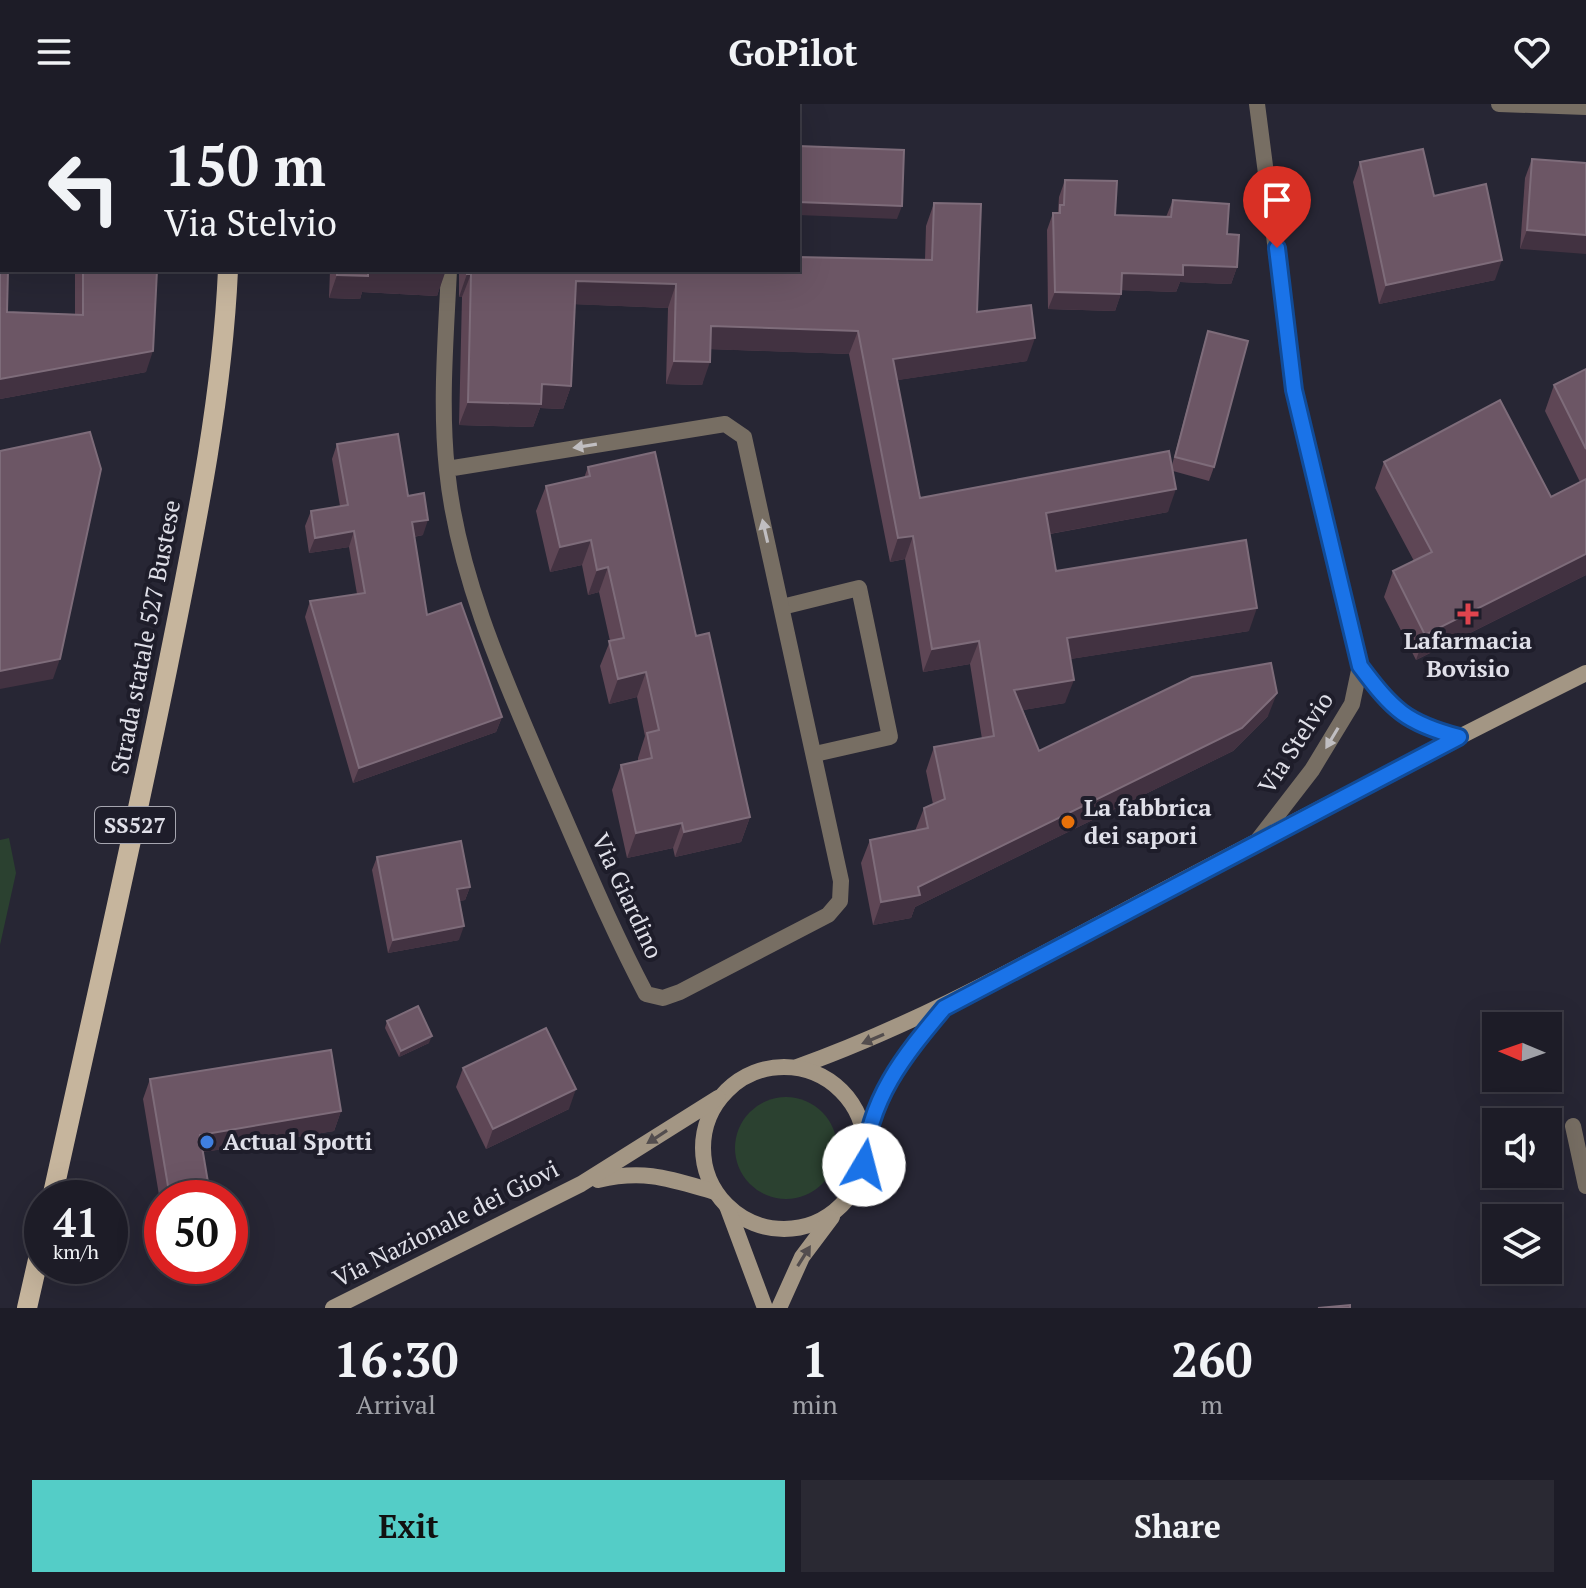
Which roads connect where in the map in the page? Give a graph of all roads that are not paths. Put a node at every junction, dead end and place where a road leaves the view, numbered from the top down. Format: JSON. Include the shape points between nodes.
{"nodes":[{"id":1,"x":1257,"y":104,"type":"edge"},
{"id":2,"x":1499,"y":104,"type":"edge"},
{"id":3,"x":1586,"y":107,"type":"edge"},
{"id":4,"x":228,"y":272,"type":"edge"},
{"id":5,"x":449,"y":272,"type":"edge"},
{"id":6,"x":447,"y":469,"type":"junction"},
{"id":7,"x":782,"y":607,"type":"junction"},
{"id":8,"x":1360,"y":666,"type":"junction"},
{"id":9,"x":1586,"y":673,"type":"edge"},
{"id":10,"x":1459,"y":737,"type":"junction"},
{"id":11,"x":815,"y":754,"type":"junction"},
{"id":12,"x":1258,"y":840,"type":"junction"},
{"id":13,"x":944,"y":1008,"type":"junction"},
{"id":14,"x":797,"y":1067,"type":"junction"},
{"id":15,"x":723,"y":1095,"type":"junction"},
{"id":16,"x":1573,"y":1126,"type":"dead end"},
{"id":17,"x":865,"y":1139,"type":"junction"},
{"id":18,"x":56,"y":1180,"type":"edge"},
{"id":19,"x":581,"y":1184,"type":"junction"},
{"id":20,"x":1586,"y":1186,"type":"edge"},
{"id":21,"x":715,"y":1192,"type":"junction"},
{"id":22,"x":726,"y":1205,"type":"junction"},
{"id":23,"x":838,"y":1209,"type":"junction"},
{"id":24,"x":32,"y":1284,"type":"edge"},
{"id":25,"x":27,"y":1308,"type":"edge"},
{"id":26,"x":333,"y":1308,"type":"edge"},
{"id":27,"x":765,"y":1308,"type":"edge"},
{"id":28,"x":779,"y":1308,"type":"edge"}],
"edges":[{"from":1,"to":8,"type":"street","name":"Via Stelvio","via":[[1294,390]]},
{"from":2,"to":3,"type":"street"},
{"from":4,"to":18,"type":"main road","name":"Strada statale 527 Bustese","number":"SS527","via":[[215,406],[191,552]]},
{"from":5,"to":6,"type":"street","name":"Via Giardino"},
{"from":7,"to":6,"type":"street","name":"Via Giardino","one_way":true,"via":[[744,437],[725,424]]},
{"from":6,"to":11,"type":"street","name":"Via Giardino","via":[[454,518],[488,634],[620,945],[646,994],[663,998],[680,992],[828,915],[840,901],[841,881]]},
{"from":7,"to":11,"type":"street","name":"Via Giardino"},
{"from":7,"to":11,"type":"street","via":[[859,588],[890,737]]},
{"from":8,"to":10,"type":"street","name":"Via Stelvio","via":[[1403,717]]},
{"from":8,"to":12,"type":"street","name":"Via Stelvio","one_way":true,"via":[[1352,704],[1312,770]]},
{"from":9,"to":10,"type":"main road"},
{"from":10,"to":12,"type":"main road"},
{"from":12,"to":13,"type":"main road"},
{"from":13,"to":14,"type":"main road","one_way":true},
{"from":13,"to":17,"type":"main road","via":[[898,1062]]},
{"from":14,"to":15,"type":"main road","via":[[770,1068],[744,1077]]},
{"from":14,"to":17,"type":"main road","via":[[822,1076],[843,1092],[858,1114]]},
{"from":15,"to":19,"type":"main road","name":"Via Nazionale dei Giovi","one_way":true},
{"from":15,"to":21,"type":"main road","via":[[709,1119],[703,1146]]},
{"from":16,"to":20,"type":"street"},
{"from":17,"to":23,"type":"main road","via":[[859,1177]]},
{"from":19,"to":21,"type":"main road","name":"Via Nazionale dei Giovi","via":[[660,1174]]},
{"from":19,"to":26,"type":"main road","name":"Via Nazionale dei Giovi"},
{"from":21,"to":22,"type":"main road"},
{"from":22,"to":23,"type":"main road","via":[[763,1227],[789,1229],[816,1224]]},
{"from":22,"to":27,"type":"main road"},
{"from":28,"to":23,"type":"main road","one_way":true,"via":[[802,1257]]},
{"from":24,"to":25,"type":"main road"}]}
